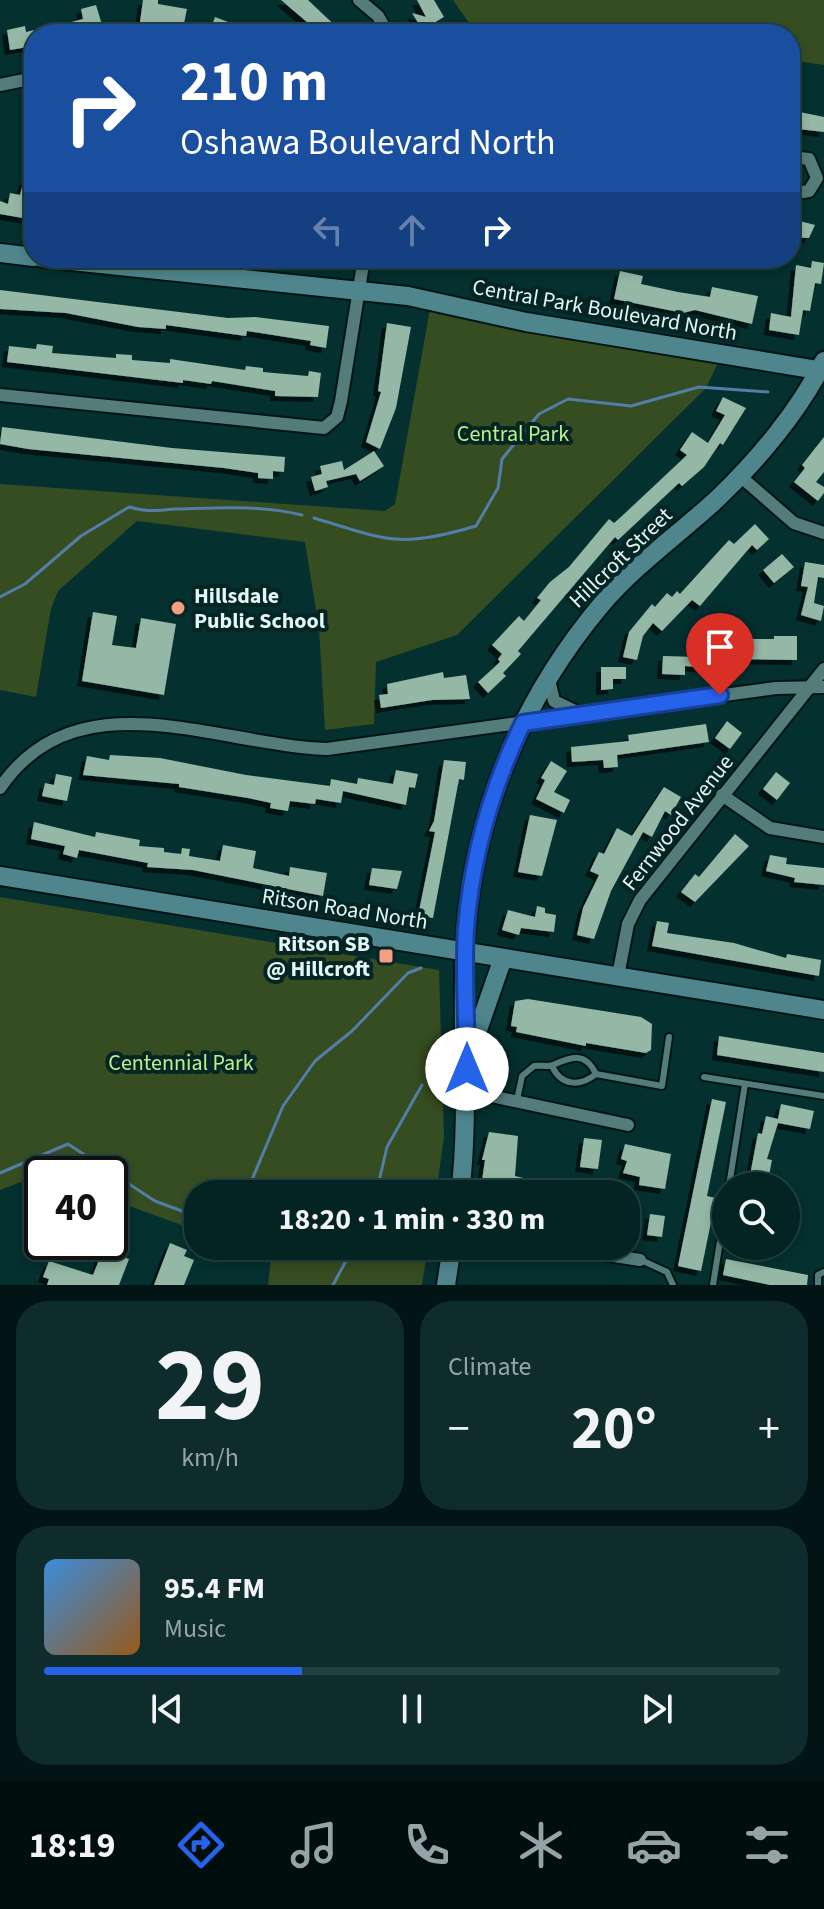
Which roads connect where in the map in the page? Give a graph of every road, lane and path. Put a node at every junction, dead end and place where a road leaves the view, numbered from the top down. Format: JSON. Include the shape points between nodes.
{"nodes":[{"id":1,"x":359,"y":0,"type":"edge"},
{"id":2,"x":382,"y":24,"type":"edge"},
{"id":3,"x":24,"y":80,"type":"edge"},
{"id":4,"x":0,"y":85,"type":"edge"},
{"id":5,"x":800,"y":158,"type":"edge"},
{"id":6,"x":820,"y":178,"type":"edge"},
{"id":7,"x":800,"y":192,"type":"edge"},
{"id":8,"x":0,"y":253,"type":"edge"},
{"id":9,"x":24,"y":256,"type":"edge"},
{"id":10,"x":227,"y":268,"type":"edge"},
{"id":11,"x":363,"y":268,"type":"edge"},
{"id":12,"x":359,"y":292,"type":"junction"},
{"id":13,"x":822,"y":367,"type":"edge"},
{"id":14,"x":0,"y":395,"type":"edge"},
{"id":15,"x":740,"y":476,"type":"junction"},
{"id":16,"x":824,"y":533,"type":"edge"},
{"id":17,"x":824,"y":669,"type":"edge"},
{"id":18,"x":550,"y":673,"type":"junction"},
{"id":19,"x":824,"y":687,"type":"edge"},
{"id":20,"x":809,"y":688,"type":"junction"},
{"id":21,"x":580,"y":714,"type":"junction"},
{"id":22,"x":523,"y":723,"type":"junction"},
{"id":23,"x":0,"y":788,"type":"edge"},
{"id":24,"x":722,"y":795,"type":"junction"},
{"id":25,"x":824,"y":837,"type":"edge"},
{"id":26,"x":0,"y":876,"type":"edge"},
{"id":27,"x":466,"y":952,"type":"junction"},
{"id":28,"x":503,"y":958,"type":"junction"},
{"id":29,"x":618,"y":976,"type":"junction"},
{"id":30,"x":824,"y":1010,"type":"edge"},
{"id":31,"x":669,"y":1037,"type":"dead end"},
{"id":32,"x":552,"y":1066,"type":"junction"},
{"id":33,"x":467,"y":1069,"type":"junction"},
{"id":34,"x":596,"y":1074,"type":"junction"},
{"id":35,"x":704,"y":1077,"type":"dead end"},
{"id":36,"x":745,"y":1084,"type":"junction"},
{"id":37,"x":467,"y":1095,"type":"junction"},
{"id":38,"x":824,"y":1096,"type":"edge"},
{"id":39,"x":516,"y":1101,"type":"junction"},
{"id":40,"x":628,"y":1125,"type":"dead end"},
{"id":41,"x":731,"y":1172,"type":"edge"},
{"id":42,"x":461,"y":1180,"type":"edge"},
{"id":43,"x":450,"y":1260,"type":"edge"},
{"id":44,"x":640,"y":1260,"type":"edge"},
{"id":45,"x":717,"y":1260,"type":"edge"},
{"id":46,"x":824,"y":1272,"type":"edge"},
{"id":47,"x":446,"y":1285,"type":"edge"},
{"id":48,"x":673,"y":1285,"type":"edge"},
{"id":49,"x":713,"y":1285,"type":"edge"},
{"id":50,"x":818,"y":1285,"type":"edge"}],
"edges":[{"from":1,"to":2,"type":"street"},
{"from":3,"to":4,"type":"street"},
{"from":5,"to":6,"type":"street","via":[[809,159]]},
{"from":6,"to":7,"type":"street","via":[[809,191]]},
{"from":8,"to":9,"type":"street"},
{"from":10,"to":12,"type":"street","name":"Central Park Boulevard North"},
{"from":11,"to":12,"type":"street"},
{"from":12,"to":13,"type":"street","name":"Central Park Boulevard North"},
{"from":12,"to":14,"type":"street","via":[[337,417],[324,428]]},
{"from":13,"to":15,"type":"street","name":"Hillcroft Street"},
{"from":15,"to":16,"type":"street","via":[[794,523]]},
{"from":15,"to":18,"type":"street","name":"Hillcroft Street","via":[[604,601]]},
{"from":17,"to":20,"type":"street","name":"Fernwood Avenue"},
{"from":18,"to":21,"type":"street","via":[[554,701]]},
{"from":18,"to":22,"type":"street","name":"Hillcroft Street"},
{"from":19,"to":20,"type":"street"},
{"from":20,"to":21,"type":"street"},
{"from":20,"to":24,"type":"street","name":"Fernwood Avenue"},
{"from":21,"to":22,"type":"street"},
{"from":22,"to":23,"type":"street","via":[[327,749],[117,721],[52,739],[23,759]]},
{"from":22,"to":27,"type":"street","name":"Hillcroft Street","via":[[482,834]]},
{"from":24,"to":25,"type":"street","via":[[770,828]]},
{"from":24,"to":29,"type":"street","name":"Fernwood Avenue","via":[[640,900],[628,924]]},
{"from":26,"to":27,"type":"street","name":"Ritson Road North"},
{"from":27,"to":28,"type":"street","name":"Ritson Road North"},
{"from":27,"to":33,"type":"street","name":"Hillcroft Street"},
{"from":28,"to":29,"type":"street","name":"Ritson Road North"},
{"from":28,"to":33,"type":"street"},
{"from":29,"to":30,"type":"street","name":"Ritson Road North"},
{"from":31,"to":34,"type":"lane","via":[[662,1086]]},
{"from":32,"to":34,"type":"lane","via":[[562,1080],[572,1083]]},
{"from":32,"to":34,"type":"lane","via":[[561,1058],[578,1057]]},
{"from":32,"to":39,"type":"lane","via":[[525,1072]]},
{"from":33,"to":37,"type":"street","name":"Hillcroft Street"},
{"from":35,"to":36,"type":"lane"},
{"from":36,"to":38,"type":"lane"},
{"from":36,"to":41,"type":"lane"},
{"from":37,"to":39,"type":"street"},
{"from":37,"to":42,"type":"street","name":"Hillcroft Street"},
{"from":39,"to":40,"type":"street"},
{"from":43,"to":47,"type":"street"},
{"from":44,"to":48,"type":"lane","via":[[667,1272]]},
{"from":45,"to":49,"type":"lane"},
{"from":46,"to":50,"type":"lane","via":[[818,1275]]}]}
